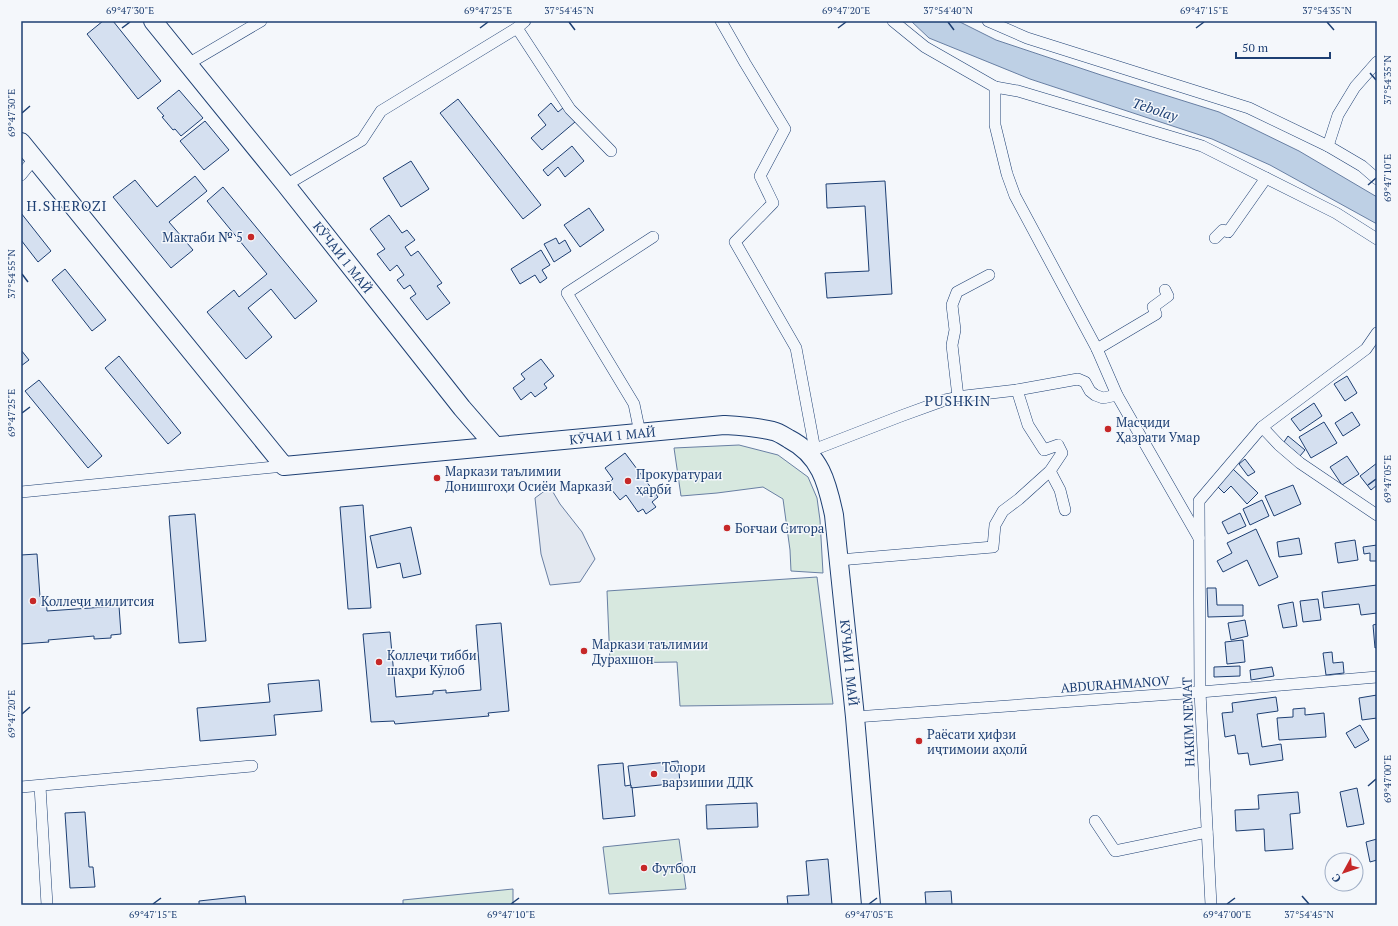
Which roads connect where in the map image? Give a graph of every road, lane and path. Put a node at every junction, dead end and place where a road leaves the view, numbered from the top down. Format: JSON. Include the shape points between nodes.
{"nodes":[{"id":1,"x":153,"y":21,"type":"edge"},
{"id":2,"x":261,"y":21,"type":"edge"},
{"id":3,"x":721,"y":21,"type":"edge"},
{"id":4,"x":893,"y":21,"type":"edge"},
{"id":5,"x":988,"y":21,"type":"edge"},
{"id":6,"x":521,"y":24,"type":"edge"},
{"id":7,"x":1377,"y":62,"type":"edge"},
{"id":8,"x":188,"y":64,"type":"junction"},
{"id":9,"x":995,"y":87,"type":"junction"},
{"id":10,"x":21,"y":142,"type":"edge"},
{"id":11,"x":1328,"y":146,"type":"junction"},
{"id":12,"x":611,"y":151,"type":"dead end"},
{"id":13,"x":34,"y":158,"type":"junction"},
{"id":14,"x":21,"y":175,"type":"edge"},
{"id":15,"x":1266,"y":178,"type":"junction"},
{"id":16,"x":1377,"y":179,"type":"edge"},
{"id":17,"x":286,"y":185,"type":"junction"},
{"id":18,"x":653,"y":237,"type":"dead end"},
{"id":19,"x":1215,"y":238,"type":"dead end"},
{"id":20,"x":1377,"y":239,"type":"edge"},
{"id":21,"x":989,"y":275,"type":"dead end"},
{"id":22,"x":1165,"y":290,"type":"dead end"},
{"id":23,"x":1377,"y":333,"type":"edge"},
{"id":24,"x":1097,"y":349,"type":"junction"},
{"id":25,"x":1017,"y":390,"type":"junction"},
{"id":26,"x":1117,"y":395,"type":"junction"},
{"id":27,"x":958,"y":397,"type":"junction"},
{"id":28,"x":1262,"y":427,"type":"junction"},
{"id":29,"x":640,"y":433,"type":"junction"},
{"id":30,"x":495,"y":446,"type":"junction"},
{"id":31,"x":811,"y":451,"type":"junction"},
{"id":32,"x":284,"y":466,"type":"junction"},
{"id":33,"x":1050,"y":471,"type":"junction"},
{"id":34,"x":21,"y":492,"type":"edge"},
{"id":35,"x":1065,"y":510,"type":"dead end"},
{"id":36,"x":1377,"y":515,"type":"edge"},
{"id":37,"x":1199,"y":538,"type":"junction"},
{"id":38,"x":839,"y":560,"type":"junction"},
{"id":39,"x":1377,"y":677,"type":"edge"},
{"id":40,"x":1200,"y":692,"type":"junction"},
{"id":41,"x":855,"y":717,"type":"junction"},
{"id":42,"x":252,"y":766,"type":"dead end"},
{"id":43,"x":40,"y":786,"type":"junction"},
{"id":44,"x":21,"y":788,"type":"edge"},
{"id":45,"x":1095,"y":821,"type":"dead end"},
{"id":46,"x":1207,"y":832,"type":"junction"},
{"id":47,"x":47,"y":905,"type":"edge"},
{"id":48,"x":871,"y":905,"type":"edge"},
{"id":49,"x":1211,"y":905,"type":"edge"}],
"edges":[{"from":1,"to":8,"type":"main road","name":"КӮЧАИ 1 МАЙ"},
{"from":2,"to":8,"type":"street"},
{"from":3,"to":31,"type":"street","via":[[785,129],[760,176],[773,203],[735,242],[796,348]]},
{"from":4,"to":9,"type":"street","via":[[925,47]]},
{"from":5,"to":11,"type":"street","via":[[1028,38],[1249,108]]},
{"from":6,"to":12,"type":"street","via":[[570,108]]},
{"from":6,"to":17,"type":"street","via":[[381,111],[362,140]]},
{"from":7,"to":11,"type":"street","via":[[1355,86],[1338,115]]},
{"from":8,"to":17,"type":"main road","name":"КӮЧАИ 1 МАЙ"},
{"from":9,"to":15,"type":"street","via":[[1018,91],[1202,146]]},
{"from":9,"to":24,"type":"street","via":[[995,125],[1015,196]]},
{"from":10,"to":13,"type":"main road"},
{"from":11,"to":16,"type":"street","via":[[1362,166]]},
{"from":13,"to":14,"type":"street"},
{"from":13,"to":32,"type":"main road"},
{"from":15,"to":19,"type":"street","via":[[1228,232],[1223,230]]},
{"from":15,"to":20,"type":"street","via":[[1336,213]]},
{"from":17,"to":30,"type":"main road","name":"КӮЧАИ 1 МАЙ","via":[[462,408]]},
{"from":18,"to":29,"type":"street","via":[[567,293],[634,404]]},
{"from":21,"to":27,"type":"street","via":[[957,292],[952,305],[955,330],[952,345]]},
{"from":22,"to":24,"type":"street","via":[[1168,296],[1153,307],[1156,314]]},
{"from":23,"to":28,"type":"street","name":"HAKIM NEMAT","via":[[1366,350]]},
{"from":24,"to":26,"type":"street"},
{"from":25,"to":26,"type":"street","via":[[1078,379],[1102,398]]},
{"from":25,"to":27,"type":"street"},
{"from":25,"to":33,"type":"street","via":[[1028,425],[1044,450],[1058,445],[1062,453]]},
{"from":26,"to":37,"type":"street"},
{"from":27,"to":31,"type":"street"},
{"from":28,"to":36,"type":"street","via":[[1300,463]]},
{"from":28,"to":37,"type":"street","name":"HAKIM NEMAT","via":[[1199,500]]},
{"from":29,"to":30,"type":"main road","name":"КӮЧАИ 1 МАЙ"},
{"from":29,"to":31,"type":"main road","name":"КӮЧАИ 1 МАЙ","via":[[724,425],[753,427],[774,431]]},
{"from":30,"to":32,"type":"main road"},
{"from":31,"to":38,"type":"main road","name":"КӮЧАИ 1 МАЙ","via":[[829,492]]},
{"from":32,"to":34,"type":"street"},
{"from":33,"to":35,"type":"street","via":[[1060,490]]},
{"from":33,"to":38,"type":"street","via":[[1004,510],[995,525],[993,547]]},
{"from":37,"to":40,"type":"street","name":"HAKIM NEMAT"},
{"from":38,"to":41,"type":"main road","name":"КӮЧАИ 1 МАЙ"},
{"from":39,"to":40,"type":"street","name":"ABDURAHMANOV"},
{"from":40,"to":41,"type":"street","name":"ABDURAHMANOV"},
{"from":40,"to":46,"type":"street","name":"HAKIM NEMAT"},
{"from":41,"to":48,"type":"main road","name":"КӮЧАИ 1 МАЙ"},
{"from":42,"to":43,"type":"street"},
{"from":43,"to":44,"type":"street"},
{"from":43,"to":47,"type":"street"},
{"from":45,"to":46,"type":"street","via":[[1115,851]]},
{"from":46,"to":49,"type":"street","name":"HAKIM NEMAT"}]}
